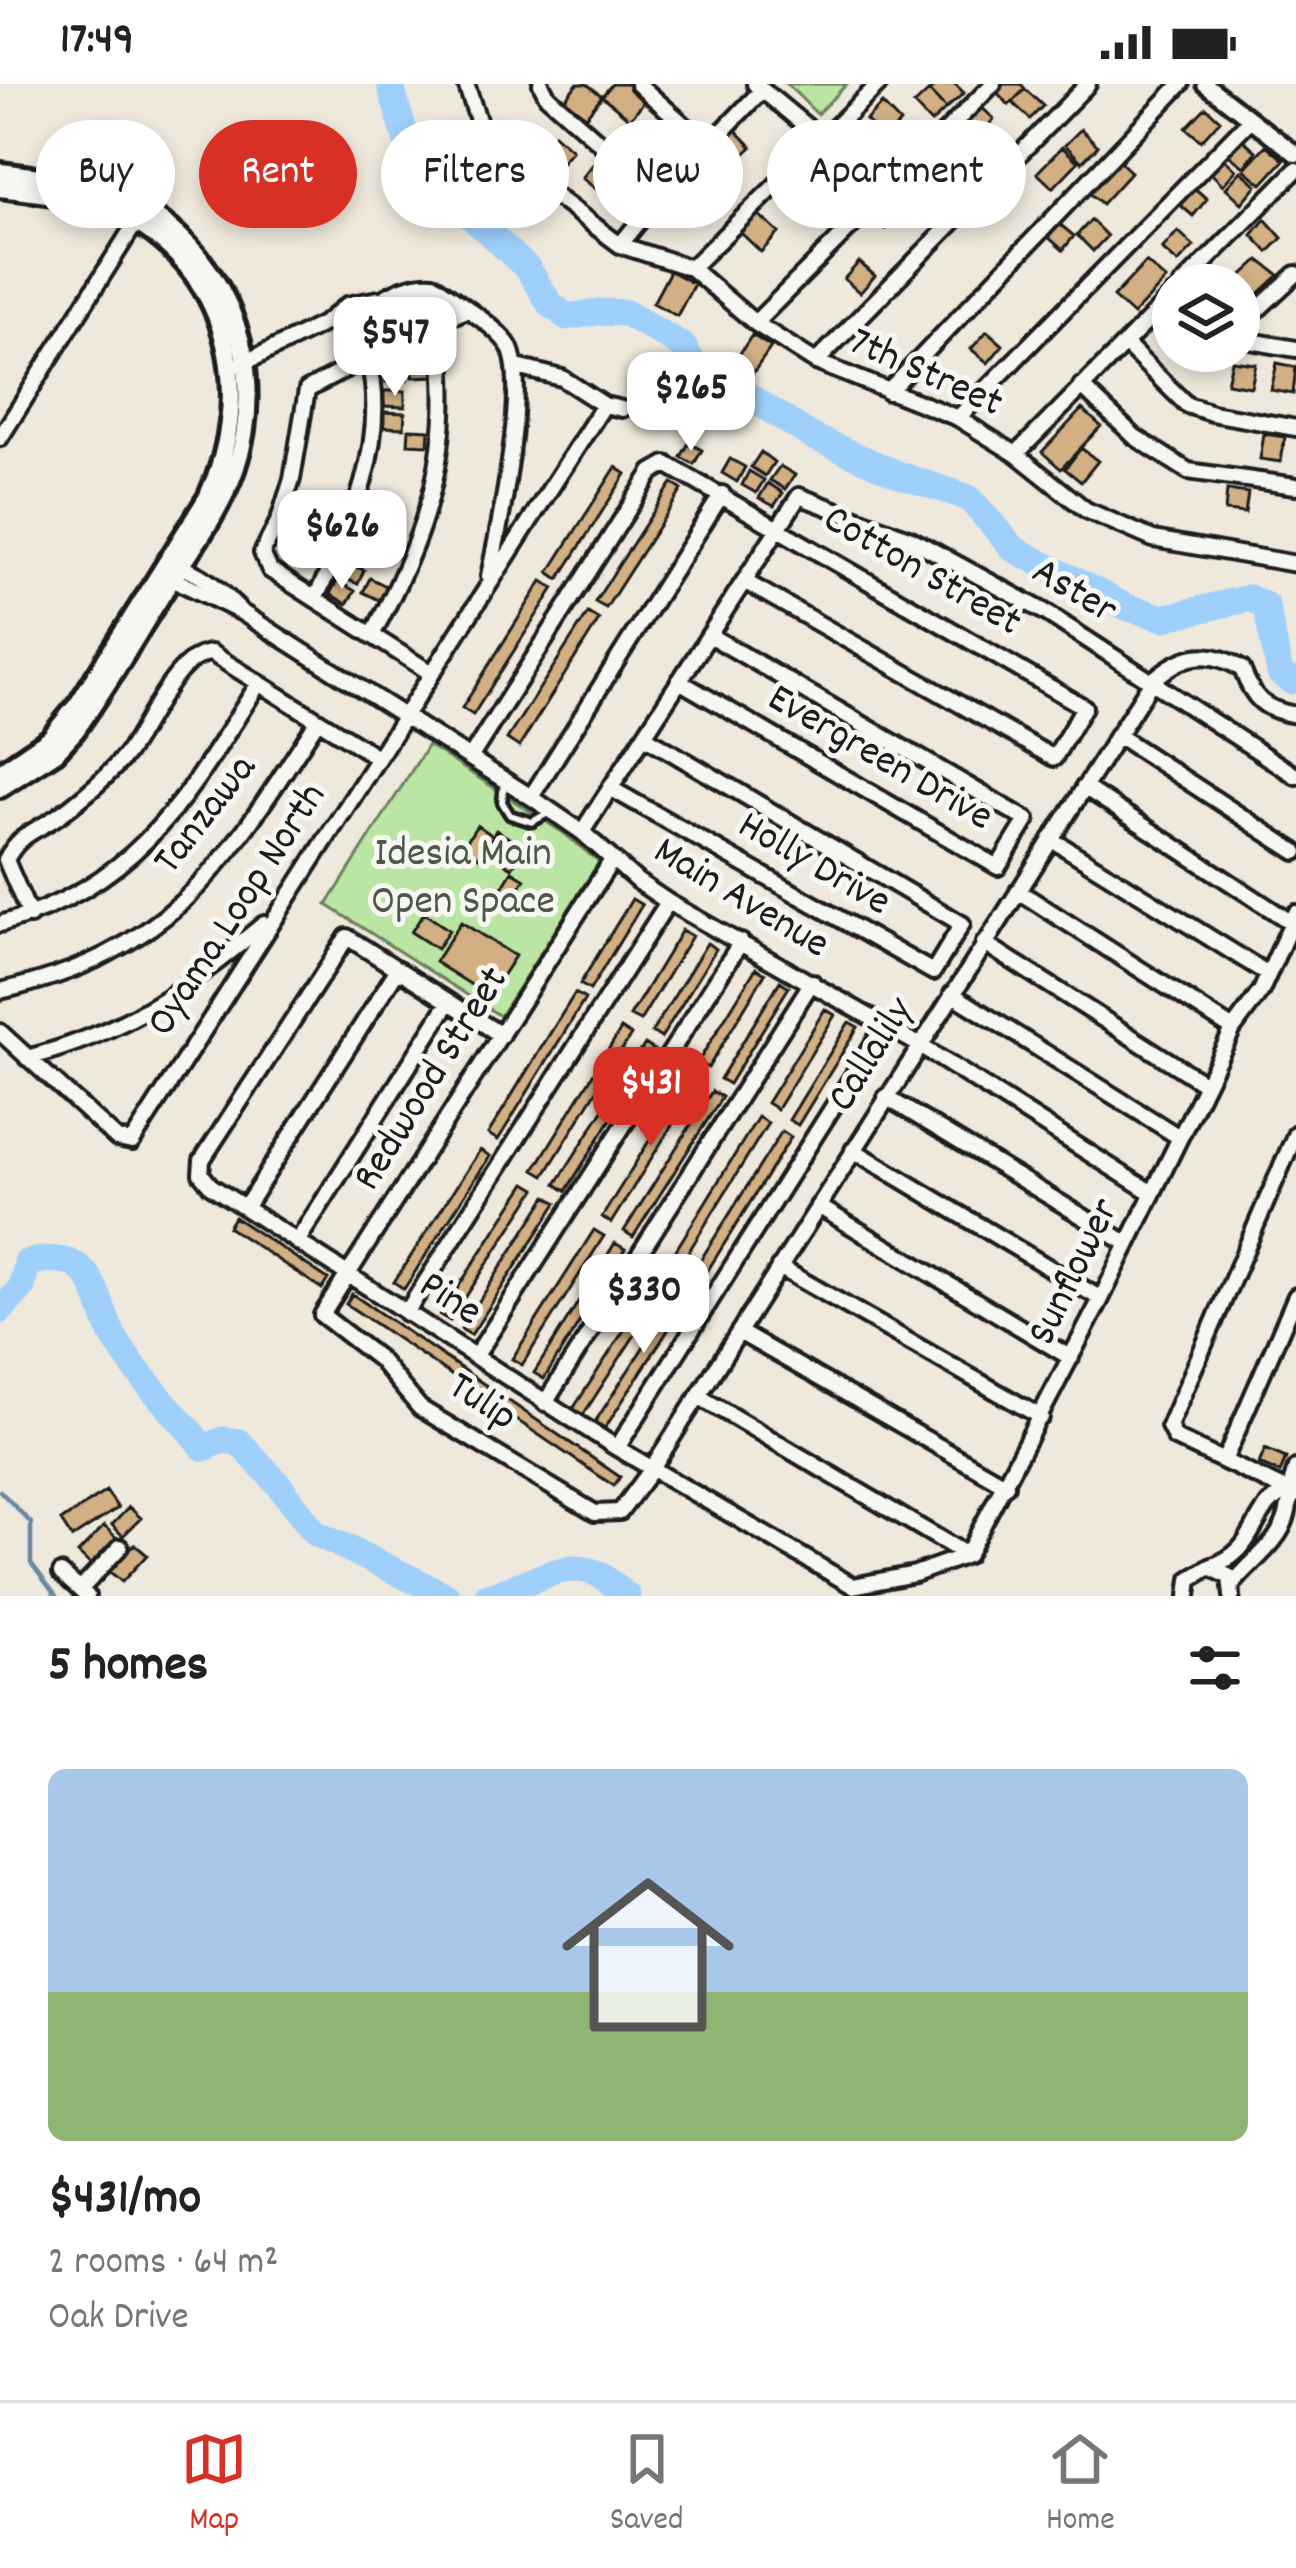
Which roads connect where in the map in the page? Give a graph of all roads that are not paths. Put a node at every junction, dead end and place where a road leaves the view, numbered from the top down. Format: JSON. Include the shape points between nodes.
{"nodes":[{"id":1,"x":466,"y":84,"type":"edge"},
{"id":2,"x":541,"y":84,"type":"edge"},
{"id":3,"x":638,"y":84,"type":"edge"},
{"id":4,"x":879,"y":84,"type":"edge"},
{"id":5,"x":993,"y":84,"type":"edge"},
{"id":6,"x":1088,"y":84,"type":"edge"},
{"id":7,"x":1181,"y":84,"type":"edge"},
{"id":8,"x":1205,"y":84,"type":"edge"},
{"id":9,"x":759,"y":87,"type":"edge"},
{"id":10,"x":679,"y":120,"type":"edge"},
{"id":11,"x":732,"y":120,"type":"edge"},
{"id":12,"x":799,"y":120,"type":"edge"},
{"id":13,"x":844,"y":120,"type":"edge"},
{"id":14,"x":1250,"y":120,"type":"junction"},
{"id":15,"x":593,"y":137,"type":"edge"},
{"id":16,"x":1296,"y":154,"type":"edge"},
{"id":17,"x":1296,"y":170,"type":"edge"},
{"id":18,"x":0,"y":172,"type":"edge"},
{"id":19,"x":36,"y":178,"type":"edge"},
{"id":20,"x":0,"y":188,"type":"edge"},
{"id":21,"x":36,"y":193,"type":"edge"},
{"id":22,"x":767,"y":195,"type":"edge"},
{"id":23,"x":132,"y":228,"type":"edge"},
{"id":24,"x":164,"y":228,"type":"edge"},
{"id":25,"x":633,"y":228,"type":"edge"},
{"id":26,"x":620,"y":244,"type":"junction"},
{"id":27,"x":1203,"y":264,"type":"edge"},
{"id":28,"x":691,"y":268,"type":"junction"},
{"id":29,"x":1296,"y":274,"type":"edge"},
{"id":30,"x":1260,"y":307,"type":"edge"},
{"id":31,"x":467,"y":310,"type":"junction"},
{"id":32,"x":1152,"y":316,"type":"edge"},
{"id":33,"x":755,"y":323,"type":"junction"},
{"id":34,"x":431,"y":325,"type":"junction"},
{"id":35,"x":1260,"y":343,"type":"edge"},
{"id":36,"x":1125,"y":344,"type":"junction"},
{"id":37,"x":1296,"y":349,"type":"edge"},
{"id":38,"x":368,"y":357,"type":"junction"},
{"id":39,"x":817,"y":362,"type":"junction"},
{"id":40,"x":239,"y":365,"type":"junction"},
{"id":41,"x":517,"y":367,"type":"junction"},
{"id":42,"x":1081,"y":386,"type":"junction"},
{"id":43,"x":888,"y":392,"type":"junction"},
{"id":44,"x":604,"y":405,"type":"junction"},
{"id":45,"x":622,"y":409,"type":"dead end"},
{"id":46,"x":958,"y":418,"type":"junction"},
{"id":47,"x":1296,"y":428,"type":"edge"},
{"id":48,"x":0,"y":439,"type":"edge"},
{"id":49,"x":1016,"y":454,"type":"junction"},
{"id":50,"x":1296,"y":486,"type":"edge"},
{"id":51,"x":722,"y":494,"type":"junction"},
{"id":52,"x":779,"y":527,"type":"junction"},
{"id":53,"x":1296,"y":564,"type":"edge"},
{"id":54,"x":173,"y":569,"type":"junction"},
{"id":55,"x":744,"y":581,"type":"junction"},
{"id":56,"x":487,"y":586,"type":"junction"},
{"id":57,"x":316,"y":599,"type":"junction"},
{"id":58,"x":372,"y":635,"type":"junction"},
{"id":59,"x":709,"y":635,"type":"junction"},
{"id":60,"x":431,"y":673,"type":"junction"},
{"id":61,"x":680,"y":681,"type":"junction"},
{"id":62,"x":1152,"y":681,"type":"junction"},
{"id":63,"x":259,"y":682,"type":"junction"},
{"id":64,"x":1296,"y":715,"type":"edge"},
{"id":65,"x":403,"y":716,"type":"junction"},
{"id":66,"x":318,"y":720,"type":"junction"},
{"id":67,"x":1117,"y":735,"type":"junction"},
{"id":68,"x":644,"y":736,"type":"junction"},
{"id":69,"x":377,"y":758,"type":"junction"},
{"id":70,"x":470,"y":758,"type":"junction"},
{"id":71,"x":0,"y":772,"type":"edge"},
{"id":72,"x":1296,"y":776,"type":"edge"},
{"id":73,"x":505,"y":780,"type":"junction"},
{"id":74,"x":1084,"y":787,"type":"junction"},
{"id":75,"x":0,"y":788,"type":"edge"},
{"id":76,"x":610,"y":788,"type":"junction"},
{"id":77,"x":532,"y":796,"type":"junction"},
{"id":78,"x":551,"y":810,"type":"junction"},
{"id":79,"x":582,"y":832,"type":"junction"},
{"id":80,"x":1051,"y":839,"type":"junction"},
{"id":81,"x":1296,"y":852,"type":"edge"},
{"id":82,"x":612,"y":860,"type":"junction"},
{"id":83,"x":1018,"y":891,"type":"junction"},
{"id":84,"x":668,"y":902,"type":"junction"},
{"id":85,"x":277,"y":913,"type":"junction"},
{"id":86,"x":30,"y":916,"type":"junction"},
{"id":87,"x":1294,"y":918,"type":"edge"},
{"id":88,"x":0,"y":924,"type":"edge"},
{"id":89,"x":741,"y":942,"type":"junction"},
{"id":90,"x":984,"y":943,"type":"junction"},
{"id":91,"x":398,"y":969,"type":"junction"},
{"id":92,"x":1268,"y":974,"type":"junction"},
{"id":93,"x":812,"y":982,"type":"junction"},
{"id":94,"x":0,"y":991,"type":"edge"},
{"id":95,"x":952,"y":994,"type":"junction"},
{"id":96,"x":449,"y":1002,"type":"junction"},
{"id":97,"x":885,"y":1025,"type":"junction"},
{"id":98,"x":1233,"y":1029,"type":"junction"},
{"id":99,"x":0,"y":1032,"type":"edge"},
{"id":100,"x":501,"y":1035,"type":"junction"},
{"id":101,"x":919,"y":1045,"type":"junction"},
{"id":102,"x":28,"y":1058,"type":"junction"},
{"id":103,"x":1205,"y":1084,"type":"junction"},
{"id":104,"x":886,"y":1097,"type":"junction"},
{"id":105,"x":1296,"y":1133,"type":"edge"},
{"id":106,"x":1179,"y":1137,"type":"junction"},
{"id":107,"x":853,"y":1150,"type":"junction"},
{"id":108,"x":1152,"y":1193,"type":"junction"},
{"id":109,"x":818,"y":1206,"type":"junction"},
{"id":110,"x":245,"y":1208,"type":"junction"},
{"id":111,"x":297,"y":1242,"type":"junction"},
{"id":112,"x":1128,"y":1244,"type":"junction"},
{"id":113,"x":778,"y":1268,"type":"junction"},
{"id":114,"x":348,"y":1275,"type":"junction"},
{"id":115,"x":1296,"y":1296,"type":"edge"},
{"id":116,"x":1100,"y":1299,"type":"junction"},
{"id":117,"x":406,"y":1313,"type":"junction"},
{"id":118,"x":740,"y":1332,"type":"junction"},
{"id":119,"x":475,"y":1357,"type":"junction"},
{"id":120,"x":1071,"y":1358,"type":"junction"},
{"id":121,"x":698,"y":1396,"type":"junction"},
{"id":122,"x":545,"y":1402,"type":"junction"},
{"id":123,"x":1041,"y":1417,"type":"junction"},
{"id":124,"x":617,"y":1448,"type":"junction"},
{"id":125,"x":1224,"y":1461,"type":"junction"},
{"id":126,"x":1296,"y":1468,"type":"edge"},
{"id":127,"x":652,"y":1469,"type":"junction"},
{"id":128,"x":1006,"y":1485,"type":"junction"},
{"id":129,"x":1291,"y":1493,"type":"edge"},
{"id":130,"x":120,"y":1547,"type":"dead end"},
{"id":131,"x":967,"y":1555,"type":"junction"},
{"id":132,"x":1210,"y":1567,"type":"junction"},
{"id":133,"x":61,"y":1573,"type":"dead end"},
{"id":134,"x":1233,"y":1590,"type":"edge"},
{"id":135,"x":84,"y":1593,"type":"edge"},
{"id":136,"x":1185,"y":1593,"type":"edge"}],
"edges":[{"from":1,"to":26,"type":"street","name":"7th Street","via":[[486,144]]},
{"from":2,"to":15,"type":"street"},
{"from":3,"to":10,"type":"street"},
{"from":4,"to":13,"type":"street"},
{"from":5,"to":33,"type":"street"},
{"from":6,"to":39,"type":"street"},
{"from":7,"to":43,"type":"street"},
{"from":8,"to":14,"type":"street"},
{"from":9,"to":11,"type":"street"},
{"from":9,"to":12,"type":"street"},
{"from":14,"to":16,"type":"street"},
{"from":14,"to":46,"type":"street"},
{"from":17,"to":27,"type":"street"},
{"from":18,"to":19,"type":"street"},
{"from":20,"to":21,"type":"street"},
{"from":22,"to":28,"type":"street"},
{"from":23,"to":48,"type":"street"},
{"from":24,"to":40,"type":"street","via":[[211,272],[236,321]]},
{"from":25,"to":26,"type":"street"},
{"from":26,"to":28,"type":"street","name":"7th Street"},
{"from":28,"to":33,"type":"street","name":"7th Street"},
{"from":29,"to":30,"type":"street"},
{"from":31,"to":34,"type":"street"},
{"from":31,"to":40,"type":"street","via":[[434,284],[418,283]]},
{"from":31,"to":41,"type":"street","via":[[508,344]]},
{"from":32,"to":36,"type":"street"},
{"from":33,"to":39,"type":"street","name":"7th Street"},
{"from":34,"to":38,"type":"street"},
{"from":34,"to":58,"type":"street","via":[[440,335],[444,391],[434,490],[406,572]]},
{"from":35,"to":37,"type":"street"},
{"from":36,"to":42,"type":"street"},
{"from":36,"to":47,"type":"street","via":[[1187,405]]},
{"from":38,"to":57,"type":"street","via":[[368,465]]},
{"from":38,"to":57,"type":"street","via":[[307,390],[292,479],[262,553],[263,562]]},
{"from":39,"to":43,"type":"street","name":"7th Street"},
{"from":40,"to":54,"type":"street","via":[[249,402],[235,469]]},
{"from":41,"to":44,"type":"street","via":[[562,378]]},
{"from":41,"to":56,"type":"street"},
{"from":42,"to":49,"type":"street"},
{"from":42,"to":50,"type":"street","via":[[1135,437],[1188,470]]},
{"from":43,"to":46,"type":"street","name":"7th Street"},
{"from":44,"to":45,"type":"street"},
{"from":44,"to":56,"type":"street","name":"Oyama Loop North"},
{"from":46,"to":49,"type":"street","name":"7th Street"},
{"from":49,"to":53,"type":"street","name":"7th Street","via":[[1086,510],[1153,539]]},
{"from":51,"to":52,"type":"street","name":"Cotton Street"},
{"from":51,"to":70,"type":"street","name":"Cotton Street","via":[[671,465],[652,472]]},
{"from":51,"to":77,"type":"street"},
{"from":52,"to":55,"type":"street"},
{"from":52,"to":55,"type":"street","name":"Cotton Street","via":[[1084,707],[1054,758]]},
{"from":52,"to":62,"type":"street","name":"Aster","via":[[800,496],[911,539]]},
{"from":54,"to":65,"type":"street","name":"Main Avenue"},
{"from":54,"to":71,"type":"street","via":[[50,738]]},
{"from":54,"to":75,"type":"street","via":[[75,731]]},
{"from":55,"to":59,"type":"street"},
{"from":56,"to":60,"type":"street","name":"Oyama Loop North"},
{"from":57,"to":58,"type":"street"},
{"from":58,"to":60,"type":"street"},
{"from":59,"to":61,"type":"street"},
{"from":59,"to":61,"type":"street","name":"Evergreen Drive","via":[[1027,820],[998,867]]},
{"from":60,"to":65,"type":"street","name":"Oyama Loop North"},
{"from":61,"to":68,"type":"street"},
{"from":62,"to":64,"type":"street","via":[[1180,661],[1209,654],[1242,669],[1256,700]]},
{"from":62,"to":67,"type":"street","name":"Callalily"},
{"from":62,"to":72,"type":"street","name":"Aster"},
{"from":63,"to":66,"type":"street"},
{"from":63,"to":86,"type":"street","via":[[158,832],[69,898]]},
{"from":63,"to":86,"type":"street","via":[[212,653],[182,667],[101,783],[16,841],[6,860]]},
{"from":65,"to":69,"type":"street","name":"Oyama Loop North"},
{"from":65,"to":70,"type":"street","name":"Main Avenue"},
{"from":66,"to":69,"type":"street"},
{"from":66,"to":94,"type":"street","name":"Tanzawa","via":[[234,848],[186,900],[101,960]]},
{"from":67,"to":74,"type":"street","name":"Callalily"},
{"from":67,"to":81,"type":"street"},
{"from":68,"to":76,"type":"street"},
{"from":68,"to":76,"type":"street","name":"Holly Drive","via":[[962,923],[933,972]]},
{"from":69,"to":85,"type":"street","name":"Oyama Loop North"},
{"from":70,"to":73,"type":"street","name":"Main Avenue"},
{"from":73,"to":77,"type":"street","name":"Main Avenue"},
{"from":73,"to":78,"type":"lane","via":[[502,802],[517,820],[539,820]]},
{"from":74,"to":80,"type":"street","name":"Callalily"},
{"from":74,"to":87,"type":"street"},
{"from":76,"to":79,"type":"street"},
{"from":77,"to":78,"type":"street","name":"Main Avenue"},
{"from":78,"to":79,"type":"street","name":"Main Avenue"},
{"from":79,"to":82,"type":"street","name":"Main Avenue"},
{"from":80,"to":83,"type":"street","name":"Callalily"},
{"from":80,"to":92,"type":"street"},
{"from":82,"to":84,"type":"street","name":"Main Avenue"},
{"from":82,"to":100,"type":"street","name":"Redwood Street"},
{"from":83,"to":90,"type":"street","name":"Callalily"},
{"from":83,"to":98,"type":"street"},
{"from":84,"to":89,"type":"street","name":"Main Avenue"},
{"from":84,"to":117,"type":"street"},
{"from":85,"to":102,"type":"street","via":[[137,1018]]},
{"from":85,"to":102,"type":"street","name":"Oyama Loop North","via":[[131,1142],[117,1139]]},
{"from":86,"to":88,"type":"street"},
{"from":87,"to":92,"type":"street","name":"Sunflower"},
{"from":89,"to":93,"type":"street","name":"Main Avenue"},
{"from":89,"to":119,"type":"street"},
{"from":90,"to":95,"type":"street","name":"Callalily"},
{"from":90,"to":103,"type":"street"},
{"from":91,"to":96,"type":"street"},
{"from":91,"to":110,"type":"street"},
{"from":91,"to":110,"type":"street","name":"Pine","via":[[347,937],[202,1160],[211,1186]]},
{"from":92,"to":98,"type":"street","name":"Sunflower"},
{"from":93,"to":97,"type":"street","name":"Main Avenue"},
{"from":93,"to":122,"type":"street"},
{"from":95,"to":101,"type":"street","name":"Callalily"},
{"from":95,"to":106,"type":"street"},
{"from":96,"to":100,"type":"street"},
{"from":96,"to":111,"type":"street"},
{"from":97,"to":101,"type":"street","name":"Main Avenue"},
{"from":97,"to":124,"type":"street"},
{"from":98,"to":103,"type":"street","name":"Sunflower"},
{"from":99,"to":102,"type":"street"},
{"from":100,"to":114,"type":"street","name":"Redwood Street"},
{"from":101,"to":104,"type":"street","name":"Callalily"},
{"from":101,"to":108,"type":"street","name":"Main Avenue"},
{"from":103,"to":106,"type":"street","name":"Sunflower"},
{"from":104,"to":107,"type":"street","name":"Callalily"},
{"from":104,"to":112,"type":"street"},
{"from":105,"to":125,"type":"street","via":[[1169,1426],[1174,1438]]},
{"from":106,"to":108,"type":"street","name":"Sunflower"},
{"from":107,"to":109,"type":"street","name":"Callalily"},
{"from":107,"to":116,"type":"street"},
{"from":108,"to":112,"type":"street","name":"Sunflower"},
{"from":109,"to":113,"type":"street","name":"Callalily"},
{"from":109,"to":120,"type":"street"},
{"from":110,"to":111,"type":"street","name":"Pine"},
{"from":111,"to":114,"type":"street","name":"Pine"},
{"from":112,"to":116,"type":"street","name":"Sunflower"},
{"from":113,"to":118,"type":"street","name":"Callalily"},
{"from":113,"to":123,"type":"street"},
{"from":114,"to":117,"type":"street","name":"Pine"},
{"from":114,"to":127,"type":"street","name":"Tulip","via":[[322,1315],[379,1359],[420,1408],[459,1433],[596,1513],[620,1512]]},
{"from":115,"to":125,"type":"street"},
{"from":116,"to":120,"type":"street","name":"Sunflower"},
{"from":117,"to":119,"type":"street","name":"Pine"},
{"from":118,"to":121,"type":"street","name":"Callalily"},
{"from":118,"to":128,"type":"street"},
{"from":119,"to":122,"type":"street","name":"Pine"},
{"from":120,"to":123,"type":"street","name":"Sunflower"},
{"from":121,"to":127,"type":"street","name":"Callalily"},
{"from":121,"to":131,"type":"street"},
{"from":122,"to":124,"type":"street","name":"Pine"},
{"from":123,"to":128,"type":"street","name":"Sunflower"},
{"from":124,"to":127,"type":"street","name":"Pine"},
{"from":125,"to":129,"type":"street"},
{"from":126,"to":129,"type":"street"},
{"from":127,"to":131,"type":"street","name":"Pine","via":[[853,1586]]},
{"from":128,"to":131,"type":"street","name":"Sunflower"},
{"from":129,"to":132,"type":"street","via":[[1270,1499],[1240,1553]]},
{"from":129,"to":134,"type":"street","via":[[1277,1535]]},
{"from":130,"to":135,"type":"street"},
{"from":132,"to":134,"type":"street","via":[[1224,1571]]},
{"from":132,"to":136,"type":"street","via":[[1195,1573]]},
{"from":133,"to":135,"type":"street"}]}
